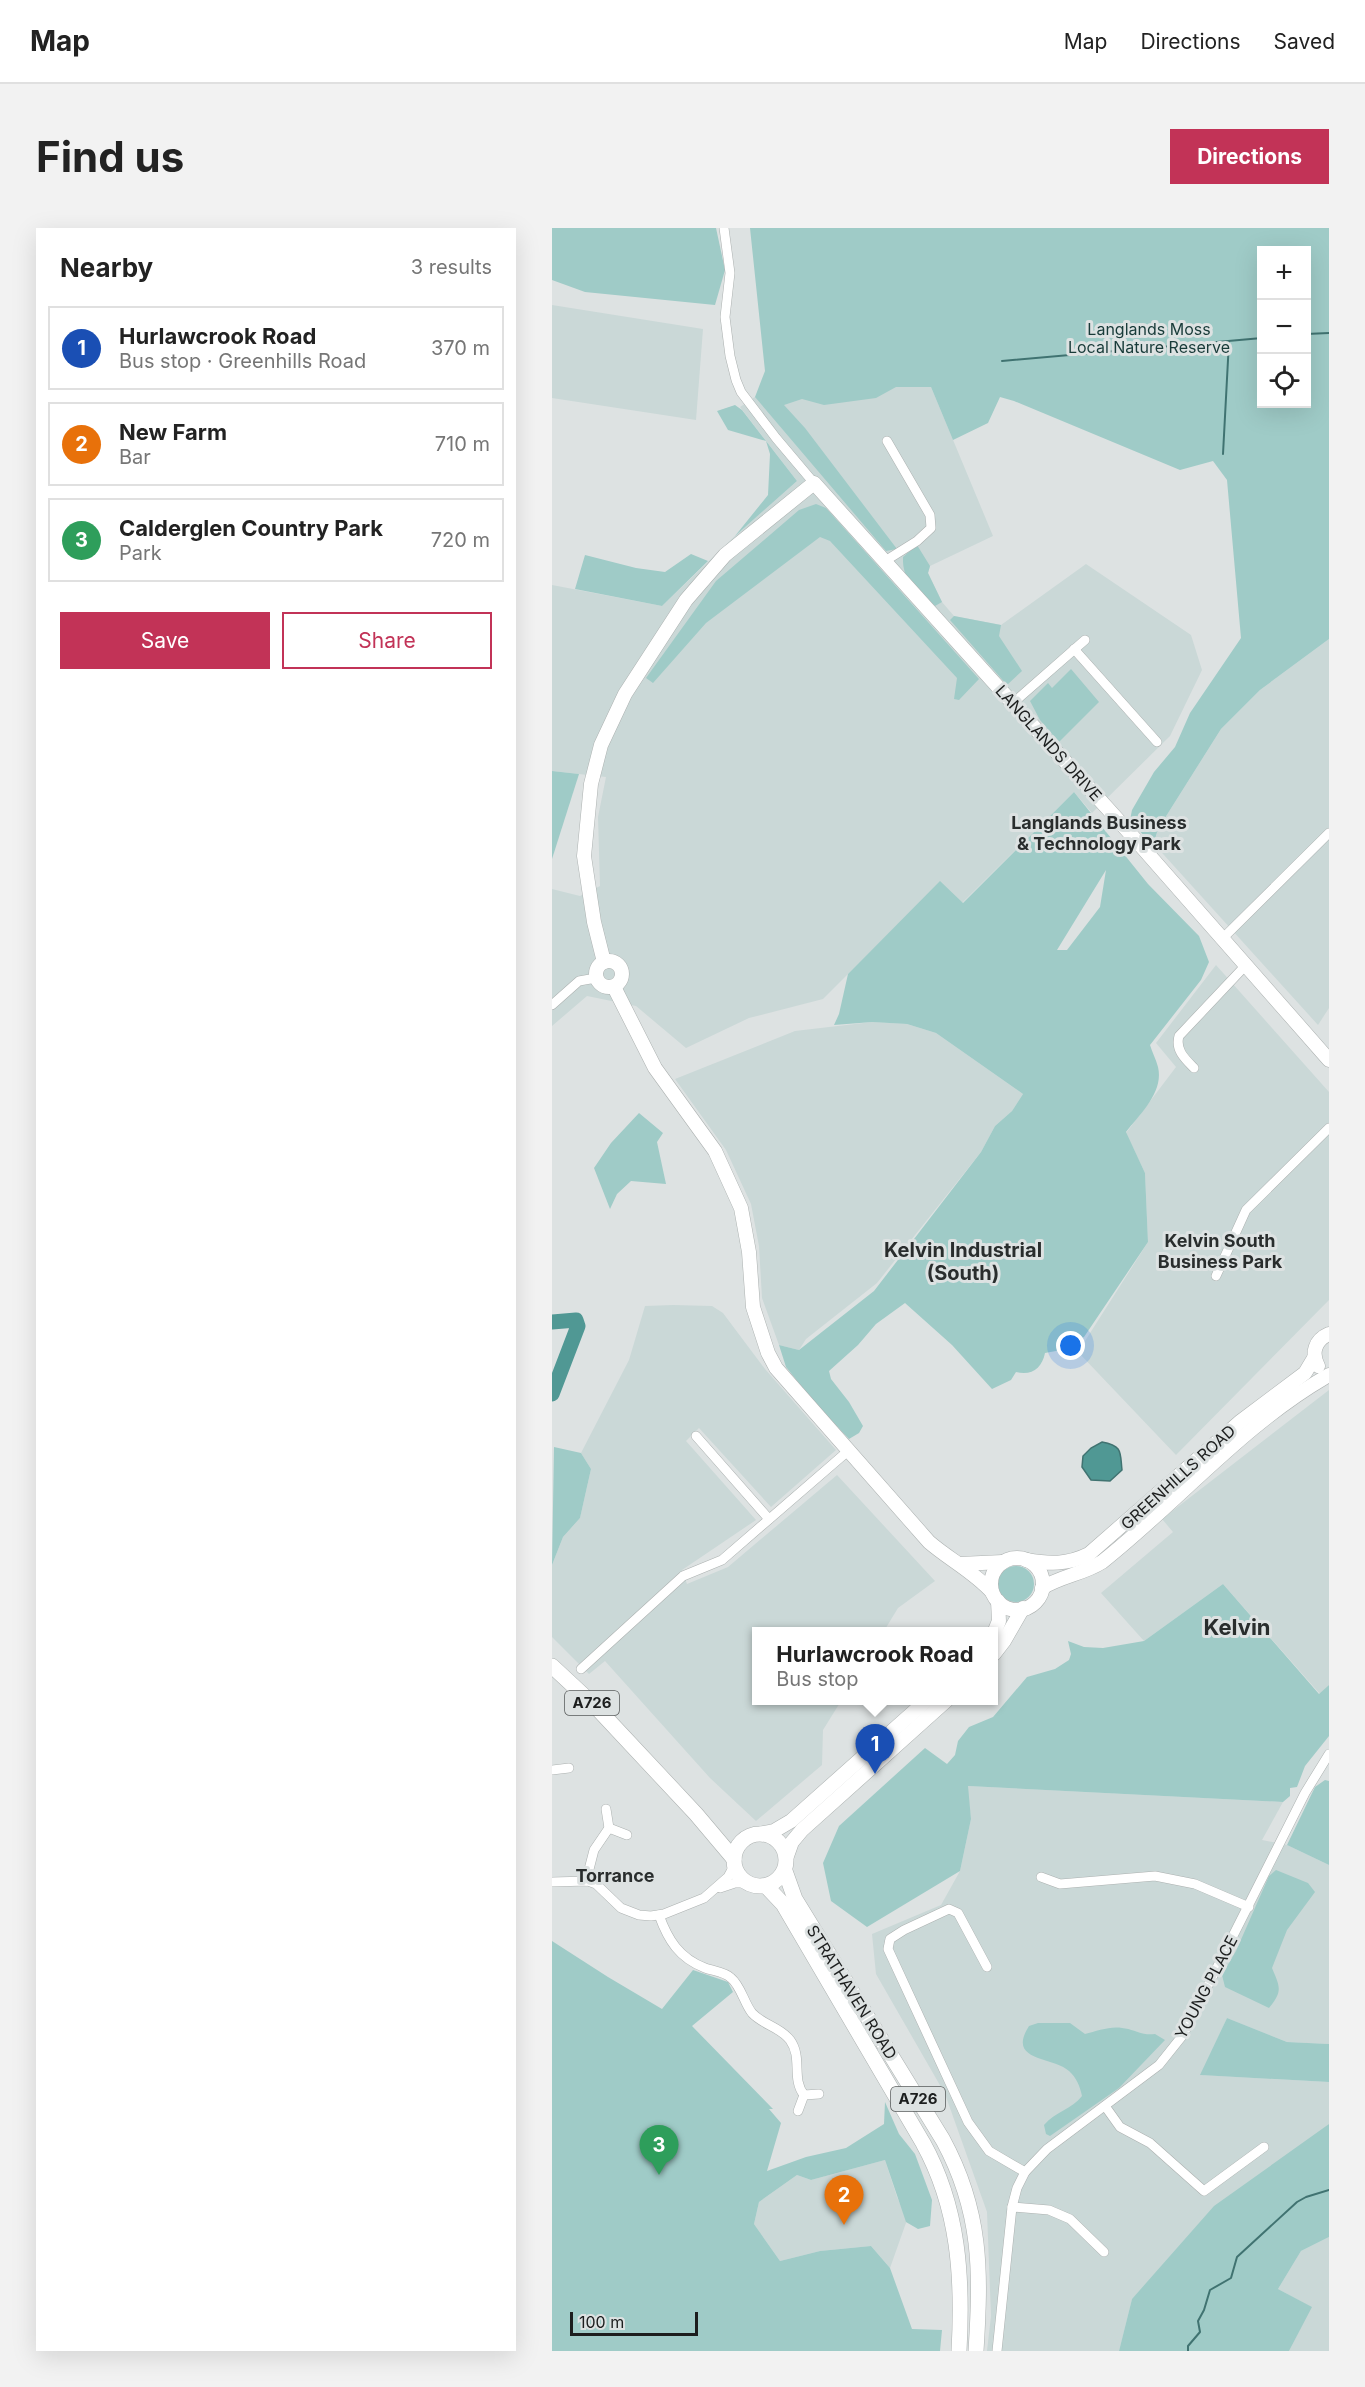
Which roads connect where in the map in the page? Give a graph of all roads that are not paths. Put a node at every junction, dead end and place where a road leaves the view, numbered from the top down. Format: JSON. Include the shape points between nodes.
{"nodes":[{"id":1,"x":724,"y":228,"type":"edge"},
{"id":2,"x":887,"y":441,"type":"dead end"},
{"id":3,"x":814,"y":483,"type":"junction"},
{"id":4,"x":885,"y":561,"type":"junction"},
{"id":5,"x":1085,"y":640,"type":"dead end"},
{"id":6,"x":1074,"y":649,"type":"junction"},
{"id":7,"x":1013,"y":703,"type":"junction"},
{"id":8,"x":1157,"y":742,"type":"dead end"},
{"id":9,"x":1329,"y":833,"type":"edge"},
{"id":10,"x":1221,"y":939,"type":"junction"},
{"id":11,"x":604,"y":962,"type":"junction"},
{"id":12,"x":1246,"y":965,"type":"junction"},
{"id":13,"x":596,"y":978,"type":"junction"},
{"id":14,"x":614,"y":987,"type":"junction"},
{"id":15,"x":552,"y":1005,"type":"edge"},
{"id":16,"x":1329,"y":1060,"type":"edge"},
{"id":17,"x":1194,"y":1068,"type":"dead end"},
{"id":18,"x":1329,"y":1128,"type":"edge"},
{"id":19,"x":1216,"y":1276,"type":"dead end"},
{"id":20,"x":1329,"y":1334,"type":"edge"},
{"id":21,"x":1314,"y":1358,"type":"junction"},
{"id":22,"x":1329,"y":1374,"type":"edge"},
{"id":23,"x":696,"y":1436,"type":"dead end"},
{"id":24,"x":848,"y":1451,"type":"junction"},
{"id":25,"x":769,"y":1519,"type":"junction"},
{"id":26,"x":1026,"y":1560,"type":"junction"},
{"id":27,"x":1003,"y":1562,"type":"junction"},
{"id":28,"x":960,"y":1564,"type":"junction"},
{"id":29,"x":1042,"y":1588,"type":"junction"},
{"id":30,"x":995,"y":1597,"type":"junction"},
{"id":31,"x":1023,"y":1608,"type":"junction"},
{"id":32,"x":996,"y":1627,"type":"edge"},
{"id":33,"x":998,"y":1648,"type":"edge"},
{"id":34,"x":552,"y":1666,"type":"edge"},
{"id":35,"x":581,"y":1669,"type":"dead end"},
{"id":36,"x":922,"y":1705,"type":"edge"},
{"id":37,"x":943,"y":1705,"type":"edge"},
{"id":38,"x":1329,"y":1754,"type":"edge"},
{"id":39,"x":569,"y":1768,"type":"dead end"},
{"id":40,"x":552,"y":1770,"type":"edge"},
{"id":41,"x":606,"y":1809,"type":"dead end"},
{"id":42,"x":696,"y":1814,"type":"junction"},
{"id":43,"x":609,"y":1828,"type":"junction"},
{"id":44,"x":759,"y":1834,"type":"junction"},
{"id":45,"x":627,"y":1835,"type":"dead end"},
{"id":46,"x":743,"y":1841,"type":"junction"},
{"id":47,"x":734,"y":1862,"type":"junction"},
{"id":48,"x":786,"y":1863,"type":"junction"},
{"id":49,"x":1041,"y":1877,"type":"dead end"},
{"id":50,"x":586,"y":1881,"type":"junction"},
{"id":51,"x":552,"y":1882,"type":"edge"},
{"id":52,"x":747,"y":1883,"type":"junction"},
{"id":53,"x":766,"y":1886,"type":"junction"},
{"id":54,"x":713,"y":1892,"type":"junction"},
{"id":55,"x":1249,"y":1907,"type":"junction"},
{"id":56,"x":659,"y":1915,"type":"junction"},
{"id":57,"x":987,"y":1967,"type":"dead end"},
{"id":58,"x":819,"y":2094,"type":"dead end"},
{"id":59,"x":804,"y":2096,"type":"junction"},
{"id":60,"x":1105,"y":2106,"type":"junction"},
{"id":61,"x":798,"y":2111,"type":"dead end"},
{"id":62,"x":1264,"y":2147,"type":"dead end"},
{"id":63,"x":1025,"y":2172,"type":"junction"},
{"id":64,"x":1012,"y":2207,"type":"junction"},
{"id":65,"x":1104,"y":2252,"type":"dead end"},
{"id":66,"x":959,"y":2351,"type":"edge"},
{"id":67,"x":976,"y":2351,"type":"edge"},
{"id":68,"x":997,"y":2351,"type":"edge"}],
"edges":[{"from":1,"to":3,"type":"street","via":[[730,273],[724,317],[736,380],[769,429]]},
{"from":2,"to":4,"type":"street","via":[[930,515],[931,528]]},
{"from":3,"to":4,"type":"street","name":"LANGLANDS DRIVE"},
{"from":3,"to":11,"type":"street","via":[[725,555],[686,600],[625,694],[601,745],[591,784],[584,856]]},
{"from":4,"to":7,"type":"street","name":"LANGLANDS DRIVE"},
{"from":5,"to":6,"type":"street"},
{"from":6,"to":7,"type":"street"},
{"from":6,"to":8,"type":"street"},
{"from":7,"to":10,"type":"street","name":"LANGLANDS DRIVE"},
{"from":9,"to":10,"type":"street"},
{"from":10,"to":12,"type":"street","name":"LANGLANDS DRIVE"},
{"from":11,"to":13,"type":"street","via":[[596,970]]},
{"from":11,"to":14,"type":"street","via":[[612,961],[621,969],[620,981]]},
{"from":12,"to":16,"type":"street","name":"LANGLANDS DRIVE"},
{"from":12,"to":17,"type":"street","via":[[1179,1036],[1177,1046]]},
{"from":13,"to":14,"type":"street","via":[[601,985]]},
{"from":13,"to":15,"type":"street","via":[[579,981]]},
{"from":14,"to":24,"type":"street","via":[[655,1068],[715,1152],[741,1208],[753,1307],[768,1353],[777,1369]]},
{"from":18,"to":19,"type":"street","via":[[1246,1210]]},
{"from":20,"to":21,"type":"street","name":"GREENHILLS ROAD","via":[[1317,1342]]},
{"from":21,"to":22,"type":"street","via":[[1320,1369]]},
{"from":21,"to":26,"type":"street","name":"GREENHILLS ROAD","via":[[1305,1373],[1257,1407],[1089,1554],[1064,1563]]},
{"from":22,"to":29,"type":"street","name":"GREENHILLS ROAD","via":[[1252,1428],[1102,1562]]},
{"from":23,"to":25,"type":"street"},
{"from":24,"to":25,"type":"street"},
{"from":24,"to":28,"type":"street","via":[[929,1542]]},
{"from":25,"to":35,"type":"street","via":[[722,1560],[683,1576]]},
{"from":26,"to":27,"type":"street"},
{"from":26,"to":29,"type":"street","via":[[1037,1568]]},
{"from":27,"to":28,"type":"street"},
{"from":27,"to":30,"type":"street","via":[[992,1575]]},
{"from":28,"to":30,"type":"street"},
{"from":29,"to":31,"type":"street","via":[[1035,1602]]},
{"from":30,"to":31,"type":"street","via":[[1010,1608]]},
{"from":30,"to":32,"type":"street","via":[[999,1621]]},
{"from":31,"to":33,"type":"street"},
{"from":34,"to":42,"type":"main road","number":"A726"},
{"from":36,"to":44,"type":"street","via":[[791,1821]]},
{"from":37,"to":48,"type":"street","via":[[802,1830],[792,1842]]},
{"from":38,"to":55,"type":"street","name":"YOUNG PLACE","via":[[1305,1793]]},
{"from":39,"to":40,"type":"street"},
{"from":41,"to":43,"type":"street"},
{"from":42,"to":46,"type":"main road","number":"A726","via":[[726,1835]]},
{"from":42,"to":47,"type":"main road","number":"A726"},
{"from":43,"to":45,"type":"street"},
{"from":43,"to":50,"type":"street","via":[[594,1850]]},
{"from":44,"to":46,"type":"main road"},
{"from":44,"to":48,"type":"main road","number":"A726","via":[[777,1840],[783,1847]]},
{"from":46,"to":47,"type":"main road"},
{"from":47,"to":52,"type":"main road","number":"A726","via":[[737,1873]]},
{"from":47,"to":54,"type":"street","via":[[728,1877]]},
{"from":48,"to":53,"type":"main road","via":[[779,1879]]},
{"from":48,"to":67,"type":"main road","name":"STRATHAVEN ROAD","number":"A726","via":[[795,1899],[943,2140],[963,2180],[977,2241]]},
{"from":49,"to":55,"type":"street","via":[[1060,1884],[1155,1876],[1195,1884]]},
{"from":50,"to":51,"type":"street"},
{"from":50,"to":56,"type":"street","via":[[596,1884],[629,1912]]},
{"from":52,"to":53,"type":"main road"},
{"from":52,"to":54,"type":"street","via":[[735,1883]]},
{"from":53,"to":66,"type":"main road","name":"STRATHAVEN ROAD","number":"A726","via":[[783,1904],[938,2173],[957,2240]]},
{"from":54,"to":56,"type":"street"},
{"from":55,"to":60,"type":"street","name":"YOUNG PLACE","via":[[1183,2035],[1159,2065]]},
{"from":56,"to":59,"type":"street","via":[[675,1949],[696,1964],[731,1978],[751,2012],[790,2040],[798,2060],[796,2082]]},
{"from":57,"to":63,"type":"street","via":[[958,1913],[950,1909],[890,1939],[888,1949],[968,2122],[989,2151]]},
{"from":58,"to":59,"type":"street"},
{"from":59,"to":61,"type":"street"},
{"from":60,"to":62,"type":"street","via":[[1120,2127],[1150,2143],[1204,2191]]},
{"from":60,"to":63,"type":"street","name":"YOUNG PLACE","via":[[1047,2149]]},
{"from":63,"to":64,"type":"street","name":"YOUNG PLACE"},
{"from":64,"to":65,"type":"street","via":[[1049,2210],[1070,2219]]},
{"from":64,"to":68,"type":"street","name":"YOUNG PLACE"}]}
